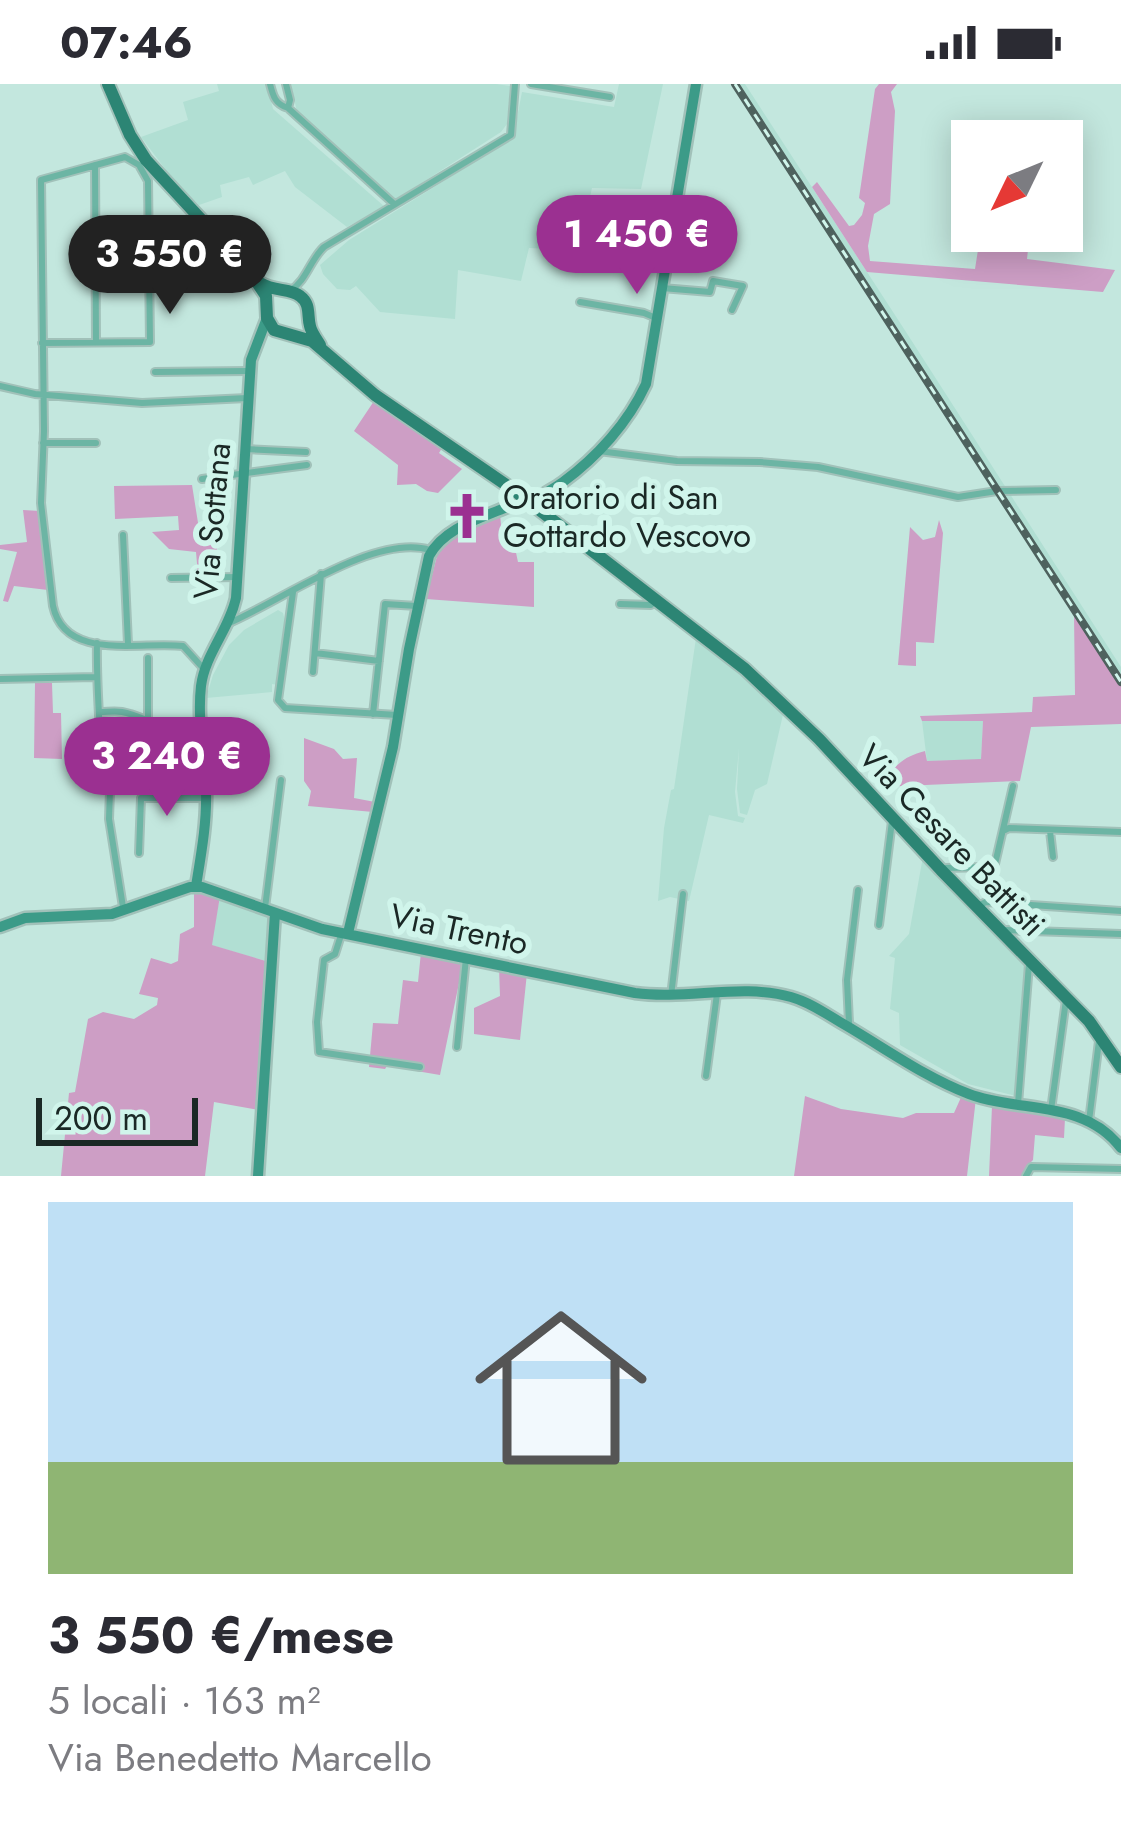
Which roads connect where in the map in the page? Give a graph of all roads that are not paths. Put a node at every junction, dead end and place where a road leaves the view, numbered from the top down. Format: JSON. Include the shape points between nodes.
{"nodes":[{"id":1,"x":108,"y":84,"type":"edge"},
{"id":2,"x":270,"y":84,"type":"edge"},
{"id":3,"x":286,"y":84,"type":"edge"},
{"id":4,"x":515,"y":84,"type":"edge"},
{"id":5,"x":534,"y":84,"type":"edge"},
{"id":6,"x":696,"y":84,"type":"edge"},
{"id":7,"x":610,"y":98,"type":"dead end"},
{"id":8,"x":288,"y":109,"type":"junction"},
{"id":9,"x":140,"y":160,"type":"junction"},
{"id":10,"x":95,"y":164,"type":"junction"},
{"id":11,"x":393,"y":203,"type":"junction"},
{"id":12,"x":307,"y":272,"type":"junction"},
{"id":13,"x":254,"y":278,"type":"junction"},
{"id":14,"x":662,"y":288,"type":"junction"},
{"id":15,"x":286,"y":292,"type":"junction"},
{"id":16,"x":580,"y":302,"type":"dead end"},
{"id":17,"x":306,"y":303,"type":"junction"},
{"id":18,"x":732,"y":310,"type":"dead end"},
{"id":19,"x":267,"y":314,"type":"junction"},
{"id":20,"x":656,"y":318,"type":"junction"},
{"id":21,"x":308,"y":320,"type":"junction"},
{"id":22,"x":286,"y":334,"type":"junction"},
{"id":23,"x":96,"y":342,"type":"junction"},
{"id":24,"x":42,"y":343,"type":"junction"},
{"id":25,"x":324,"y":351,"type":"junction"},
{"id":26,"x":250,"y":370,"type":"junction"},
{"id":27,"x":155,"y":372,"type":"dead end"},
{"id":28,"x":0,"y":386,"type":"edge"},
{"id":29,"x":43,"y":395,"type":"junction"},
{"id":30,"x":248,"y":398,"type":"junction"},
{"id":31,"x":43,"y":443,"type":"junction"},
{"id":32,"x":96,"y":443,"type":"dead end"},
{"id":33,"x":245,"y":449,"type":"junction"},
{"id":34,"x":306,"y":452,"type":"dead end"},
{"id":35,"x":596,"y":453,"type":"junction"},
{"id":36,"x":307,"y":465,"type":"dead end"},
{"id":37,"x":244,"y":474,"type":"junction"},
{"id":38,"x":202,"y":478,"type":"dead end"},
{"id":39,"x":1056,"y":490,"type":"dead end"},
{"id":40,"x":537,"y":500,"type":"junction"},
{"id":41,"x":507,"y":507,"type":"dead end"},
{"id":42,"x":123,"y":535,"type":"dead end"},
{"id":43,"x":432,"y":550,"type":"junction"},
{"id":44,"x":321,"y":574,"type":"junction"},
{"id":45,"x":238,"y":577,"type":"junction"},
{"id":46,"x":171,"y":578,"type":"dead end"},
{"id":47,"x":293,"y":592,"type":"junction"},
{"id":48,"x":656,"y":599,"type":"junction"},
{"id":49,"x":620,"y":604,"type":"dead end"},
{"id":50,"x":417,"y":606,"type":"junction"},
{"id":51,"x":229,"y":623,"type":"junction"},
{"id":52,"x":97,"y":643,"type":"junction"},
{"id":53,"x":128,"y":644,"type":"junction"},
{"id":54,"x":315,"y":653,"type":"junction"},
{"id":55,"x":148,"y":658,"type":"dead end"},
{"id":56,"x":379,"y":661,"type":"junction"},
{"id":57,"x":204,"y":670,"type":"junction"},
{"id":58,"x":314,"y":672,"type":"dead end"},
{"id":59,"x":95,"y":677,"type":"junction"},
{"id":60,"x":0,"y":680,"type":"edge"},
{"id":61,"x":100,"y":712,"type":"junction"},
{"id":62,"x":373,"y":715,"type":"junction"},
{"id":63,"x":398,"y":715,"type":"junction"},
{"id":64,"x":144,"y":721,"type":"junction"},
{"id":65,"x":185,"y":728,"type":"dead end"},
{"id":66,"x":140,"y":756,"type":"dead end"},
{"id":67,"x":281,"y":780,"type":"dead end"},
{"id":68,"x":1013,"y":787,"type":"dead end"},
{"id":69,"x":206,"y":798,"type":"junction"},
{"id":70,"x":892,"y":818,"type":"junction"},
{"id":71,"x":1005,"y":830,"type":"junction"},
{"id":72,"x":1050,"y":830,"type":"junction"},
{"id":73,"x":1121,"y":832,"type":"edge"},
{"id":74,"x":140,"y":853,"type":"dead end"},
{"id":75,"x":1053,"y":857,"type":"dead end"},
{"id":76,"x":946,"y":868,"type":"junction"},
{"id":77,"x":196,"y":886,"type":"junction"},
{"id":78,"x":858,"y":890,"type":"dead end"},
{"id":79,"x":683,"y":894,"type":"dead end"},
{"id":80,"x":977,"y":907,"type":"junction"},
{"id":81,"x":124,"y":911,"type":"junction"},
{"id":82,"x":270,"y":911,"type":"junction"},
{"id":83,"x":1121,"y":911,"type":"edge"},
{"id":84,"x":1,"y":925,"type":"edge"},
{"id":85,"x":879,"y":925,"type":"dead end"},
{"id":86,"x":345,"y":932,"type":"junction"},
{"id":87,"x":1001,"y":932,"type":"junction"},
{"id":88,"x":1121,"y":934,"type":"edge"},
{"id":89,"x":466,"y":958,"type":"junction"},
{"id":90,"x":1029,"y":961,"type":"junction"},
{"id":91,"x":717,"y":994,"type":"junction"},
{"id":92,"x":670,"y":996,"type":"junction"},
{"id":93,"x":1066,"y":998,"type":"junction"},
{"id":94,"x":849,"y":1026,"type":"junction"},
{"id":95,"x":1101,"y":1035,"type":"junction"},
{"id":96,"x":457,"y":1047,"type":"dead end"},
{"id":97,"x":1120,"y":1064,"type":"edge"},
{"id":98,"x":420,"y":1067,"type":"dead end"},
{"id":99,"x":706,"y":1076,"type":"dead end"},
{"id":100,"x":1018,"y":1104,"type":"junction"},
{"id":101,"x":1051,"y":1110,"type":"junction"},
{"id":102,"x":1089,"y":1121,"type":"junction"},
{"id":103,"x":1121,"y":1148,"type":"edge"},
{"id":104,"x":1121,"y":1169,"type":"edge"},
{"id":105,"x":257,"y":1176,"type":"edge"},
{"id":106,"x":1026,"y":1176,"type":"edge"}],
"edges":[{"from":1,"to":9,"type":"main road"},
{"from":2,"to":8,"type":"street"},
{"from":3,"to":8,"type":"street"},
{"from":4,"to":11,"type":"street","via":[[511,135]]},
{"from":5,"to":7,"type":"street"},
{"from":6,"to":14,"type":"street"},
{"from":8,"to":11,"type":"street"},
{"from":9,"to":10,"type":"street"},
{"from":9,"to":13,"type":"main road"},
{"from":9,"to":23,"type":"street","via":[[148,181],[149,343]]},
{"from":10,"to":23,"type":"street"},
{"from":10,"to":24,"type":"street","via":[[41,180]]},
{"from":11,"to":12,"type":"street","via":[[320,250]]},
{"from":12,"to":15,"type":"street"},
{"from":12,"to":17,"type":"street"},
{"from":13,"to":15,"type":"main road"},
{"from":13,"to":19,"type":"main road"},
{"from":14,"to":18,"type":"street","via":[[710,292],[713,280],[743,286]]},
{"from":14,"to":20,"type":"street"},
{"from":15,"to":17,"type":"main road"},
{"from":15,"to":19,"type":"main road","via":[[272,299]]},
{"from":16,"to":20,"type":"street"},
{"from":17,"to":21,"type":"main road"},
{"from":19,"to":22,"type":"main road"},
{"from":19,"to":26,"type":"street","name":"Via Sottana"},
{"from":20,"to":35,"type":"street","via":[[646,384]]},
{"from":21,"to":22,"type":"main road"},
{"from":21,"to":25,"type":"main road"},
{"from":22,"to":25,"type":"main road"},
{"from":22,"to":26,"type":"street","via":[[264,341]]},
{"from":23,"to":24,"type":"street"},
{"from":24,"to":29,"type":"street"},
{"from":25,"to":40,"type":"main road","name":"Via Cesare Battisti","via":[[380,399]]},
{"from":26,"to":27,"type":"street"},
{"from":26,"to":30,"type":"street","name":"Via Sottana"},
{"from":28,"to":29,"type":"street"},
{"from":29,"to":30,"type":"street","via":[[142,403]]},
{"from":29,"to":31,"type":"street"},
{"from":30,"to":33,"type":"street","name":"Via Sottana"},
{"from":31,"to":32,"type":"street"},
{"from":31,"to":52,"type":"street","via":[[41,503],[56,618],[70,635]]},
{"from":33,"to":34,"type":"street"},
{"from":33,"to":37,"type":"street","name":"Via Sottana"},
{"from":35,"to":39,"type":"street","via":[[818,467],[958,497]]},
{"from":35,"to":40,"type":"street"},
{"from":36,"to":37,"type":"street"},
{"from":37,"to":38,"type":"street"},
{"from":37,"to":45,"type":"street","name":"Via Sottana"},
{"from":40,"to":48,"type":"main road","name":"Via Cesare Battisti"},
{"from":41,"to":43,"type":"street","via":[[451,532]]},
{"from":42,"to":53,"type":"street"},
{"from":43,"to":44,"type":"street","via":[[388,550]]},
{"from":43,"to":50,"type":"street"},
{"from":44,"to":47,"type":"street"},
{"from":44,"to":54,"type":"street"},
{"from":45,"to":46,"type":"street"},
{"from":45,"to":51,"type":"street","name":"Via Sottana"},
{"from":47,"to":51,"type":"street"},
{"from":47,"to":62,"type":"street","via":[[278,700],[285,708]]},
{"from":48,"to":49,"type":"street"},
{"from":48,"to":70,"type":"main road","name":"Via Cesare Battisti","via":[[733,659]]},
{"from":50,"to":56,"type":"street","via":[[385,604]]},
{"from":50,"to":63,"type":"street"},
{"from":51,"to":57,"type":"street","name":"Via Sottana"},
{"from":52,"to":53,"type":"street"},
{"from":52,"to":59,"type":"street"},
{"from":53,"to":57,"type":"street","via":[[183,646]]},
{"from":54,"to":56,"type":"street"},
{"from":54,"to":58,"type":"street"},
{"from":55,"to":64,"type":"street"},
{"from":56,"to":62,"type":"street"},
{"from":57,"to":69,"type":"street","name":"Via Sottana"},
{"from":59,"to":60,"type":"street"},
{"from":59,"to":61,"type":"street"},
{"from":61,"to":64,"type":"street"},
{"from":61,"to":81,"type":"street"},
{"from":62,"to":63,"type":"street"},
{"from":63,"to":86,"type":"street"},
{"from":64,"to":65,"type":"street"},
{"from":64,"to":66,"type":"street"},
{"from":67,"to":82,"type":"street"},
{"from":68,"to":71,"type":"street"},
{"from":69,"to":74,"type":"street","via":[[141,798]]},
{"from":69,"to":77,"type":"street","name":"Via Sottana"},
{"from":70,"to":76,"type":"main road","name":"Via Cesare Battisti"},
{"from":70,"to":85,"type":"street"},
{"from":71,"to":72,"type":"street"},
{"from":71,"to":76,"type":"street","via":[[994,866]]},
{"from":72,"to":73,"type":"street"},
{"from":72,"to":75,"type":"street"},
{"from":76,"to":80,"type":"main road","name":"Via Cesare Battisti"},
{"from":77,"to":81,"type":"street"},
{"from":77,"to":82,"type":"street","name":"Via Trento"},
{"from":78,"to":94,"type":"street"},
{"from":79,"to":92,"type":"street"},
{"from":80,"to":83,"type":"street"},
{"from":80,"to":87,"type":"main road","name":"Via Cesare Battisti"},
{"from":81,"to":84,"type":"street"},
{"from":82,"to":86,"type":"street","name":"Via Trento"},
{"from":82,"to":105,"type":"street"},
{"from":86,"to":89,"type":"street","name":"Via Trento"},
{"from":86,"to":98,"type":"street","via":[[324,960],[319,1052]]},
{"from":87,"to":88,"type":"street"},
{"from":87,"to":90,"type":"main road","name":"Via Cesare Battisti"},
{"from":89,"to":92,"type":"street","name":"Via Trento"},
{"from":89,"to":96,"type":"street"},
{"from":90,"to":93,"type":"main road","name":"Via Cesare Battisti"},
{"from":90,"to":100,"type":"street"},
{"from":91,"to":92,"type":"street","name":"Via Trento"},
{"from":91,"to":94,"type":"street","name":"Via Trento","via":[[775,993]]},
{"from":91,"to":99,"type":"street"},
{"from":93,"to":95,"type":"main road","name":"Via Cesare Battisti"},
{"from":93,"to":101,"type":"street"},
{"from":94,"to":100,"type":"street","via":[[958,1089]]},
{"from":95,"to":97,"type":"main road","name":"Via Cesare Battisti"},
{"from":95,"to":102,"type":"street"},
{"from":100,"to":101,"type":"street"},
{"from":101,"to":102,"type":"street"},
{"from":102,"to":103,"type":"street"},
{"from":104,"to":106,"type":"street","via":[[1031,1167]]}]}
